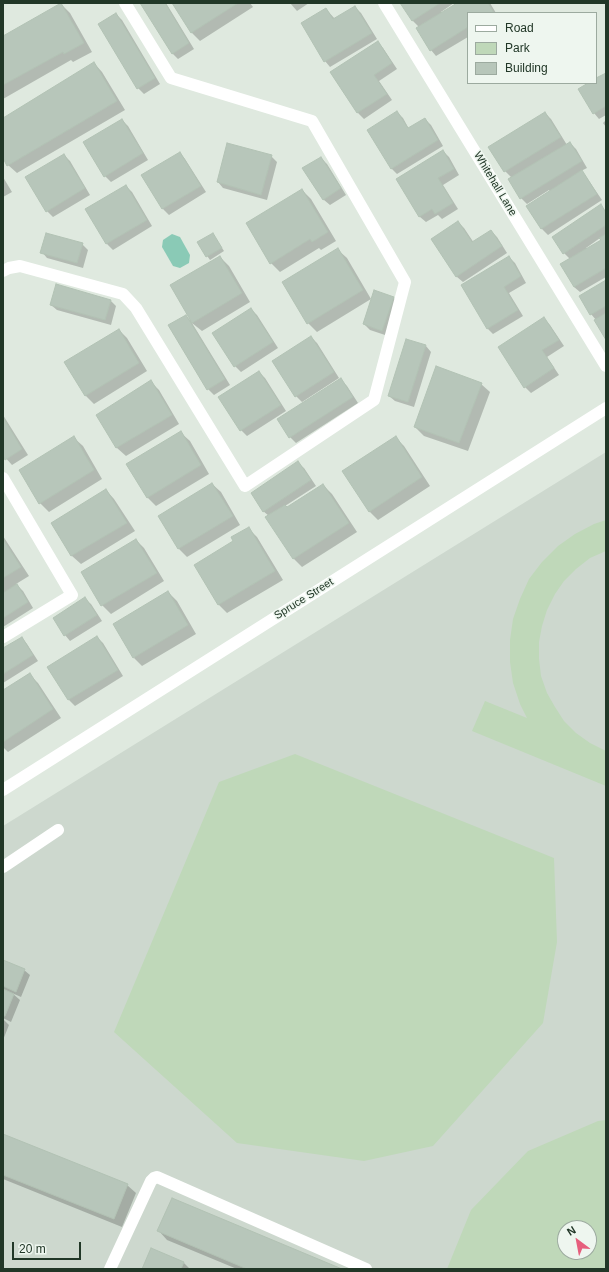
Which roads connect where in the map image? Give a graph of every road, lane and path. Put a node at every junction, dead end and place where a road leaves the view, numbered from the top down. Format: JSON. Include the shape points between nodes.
{"nodes":[{"id":1,"x":126,"y":3,"type":"edge"},
{"id":2,"x":384,"y":3,"type":"edge"},
{"id":3,"x":5,"y":266,"type":"edge"},
{"id":4,"x":606,"y":366,"type":"edge"},
{"id":5,"x":606,"y":408,"type":"edge"},
{"id":6,"x":3,"y":478,"type":"edge"},
{"id":7,"x":3,"y":637,"type":"edge"},
{"id":8,"x":3,"y":790,"type":"edge"},
{"id":9,"x":58,"y":830,"type":"dead end"},
{"id":10,"x":3,"y":867,"type":"edge"},
{"id":11,"x":110,"y":1269,"type":"edge"},
{"id":12,"x":366,"y":1269,"type":"edge"}],
"edges":[{"from":1,"to":3,"type":"street","via":[[171,78],[312,121],[405,282],[374,400],[245,486],[136,308],[122,294],[20,266]]},
{"from":2,"to":4,"type":"street","name":"Whitehall Lane"},
{"from":5,"to":8,"type":"street","name":"Spruce Street"},
{"from":6,"to":7,"type":"street","via":[[72,596]]},
{"from":9,"to":10,"type":"street"},
{"from":11,"to":12,"type":"street","via":[[151,1181],[157,1177]]}]}
